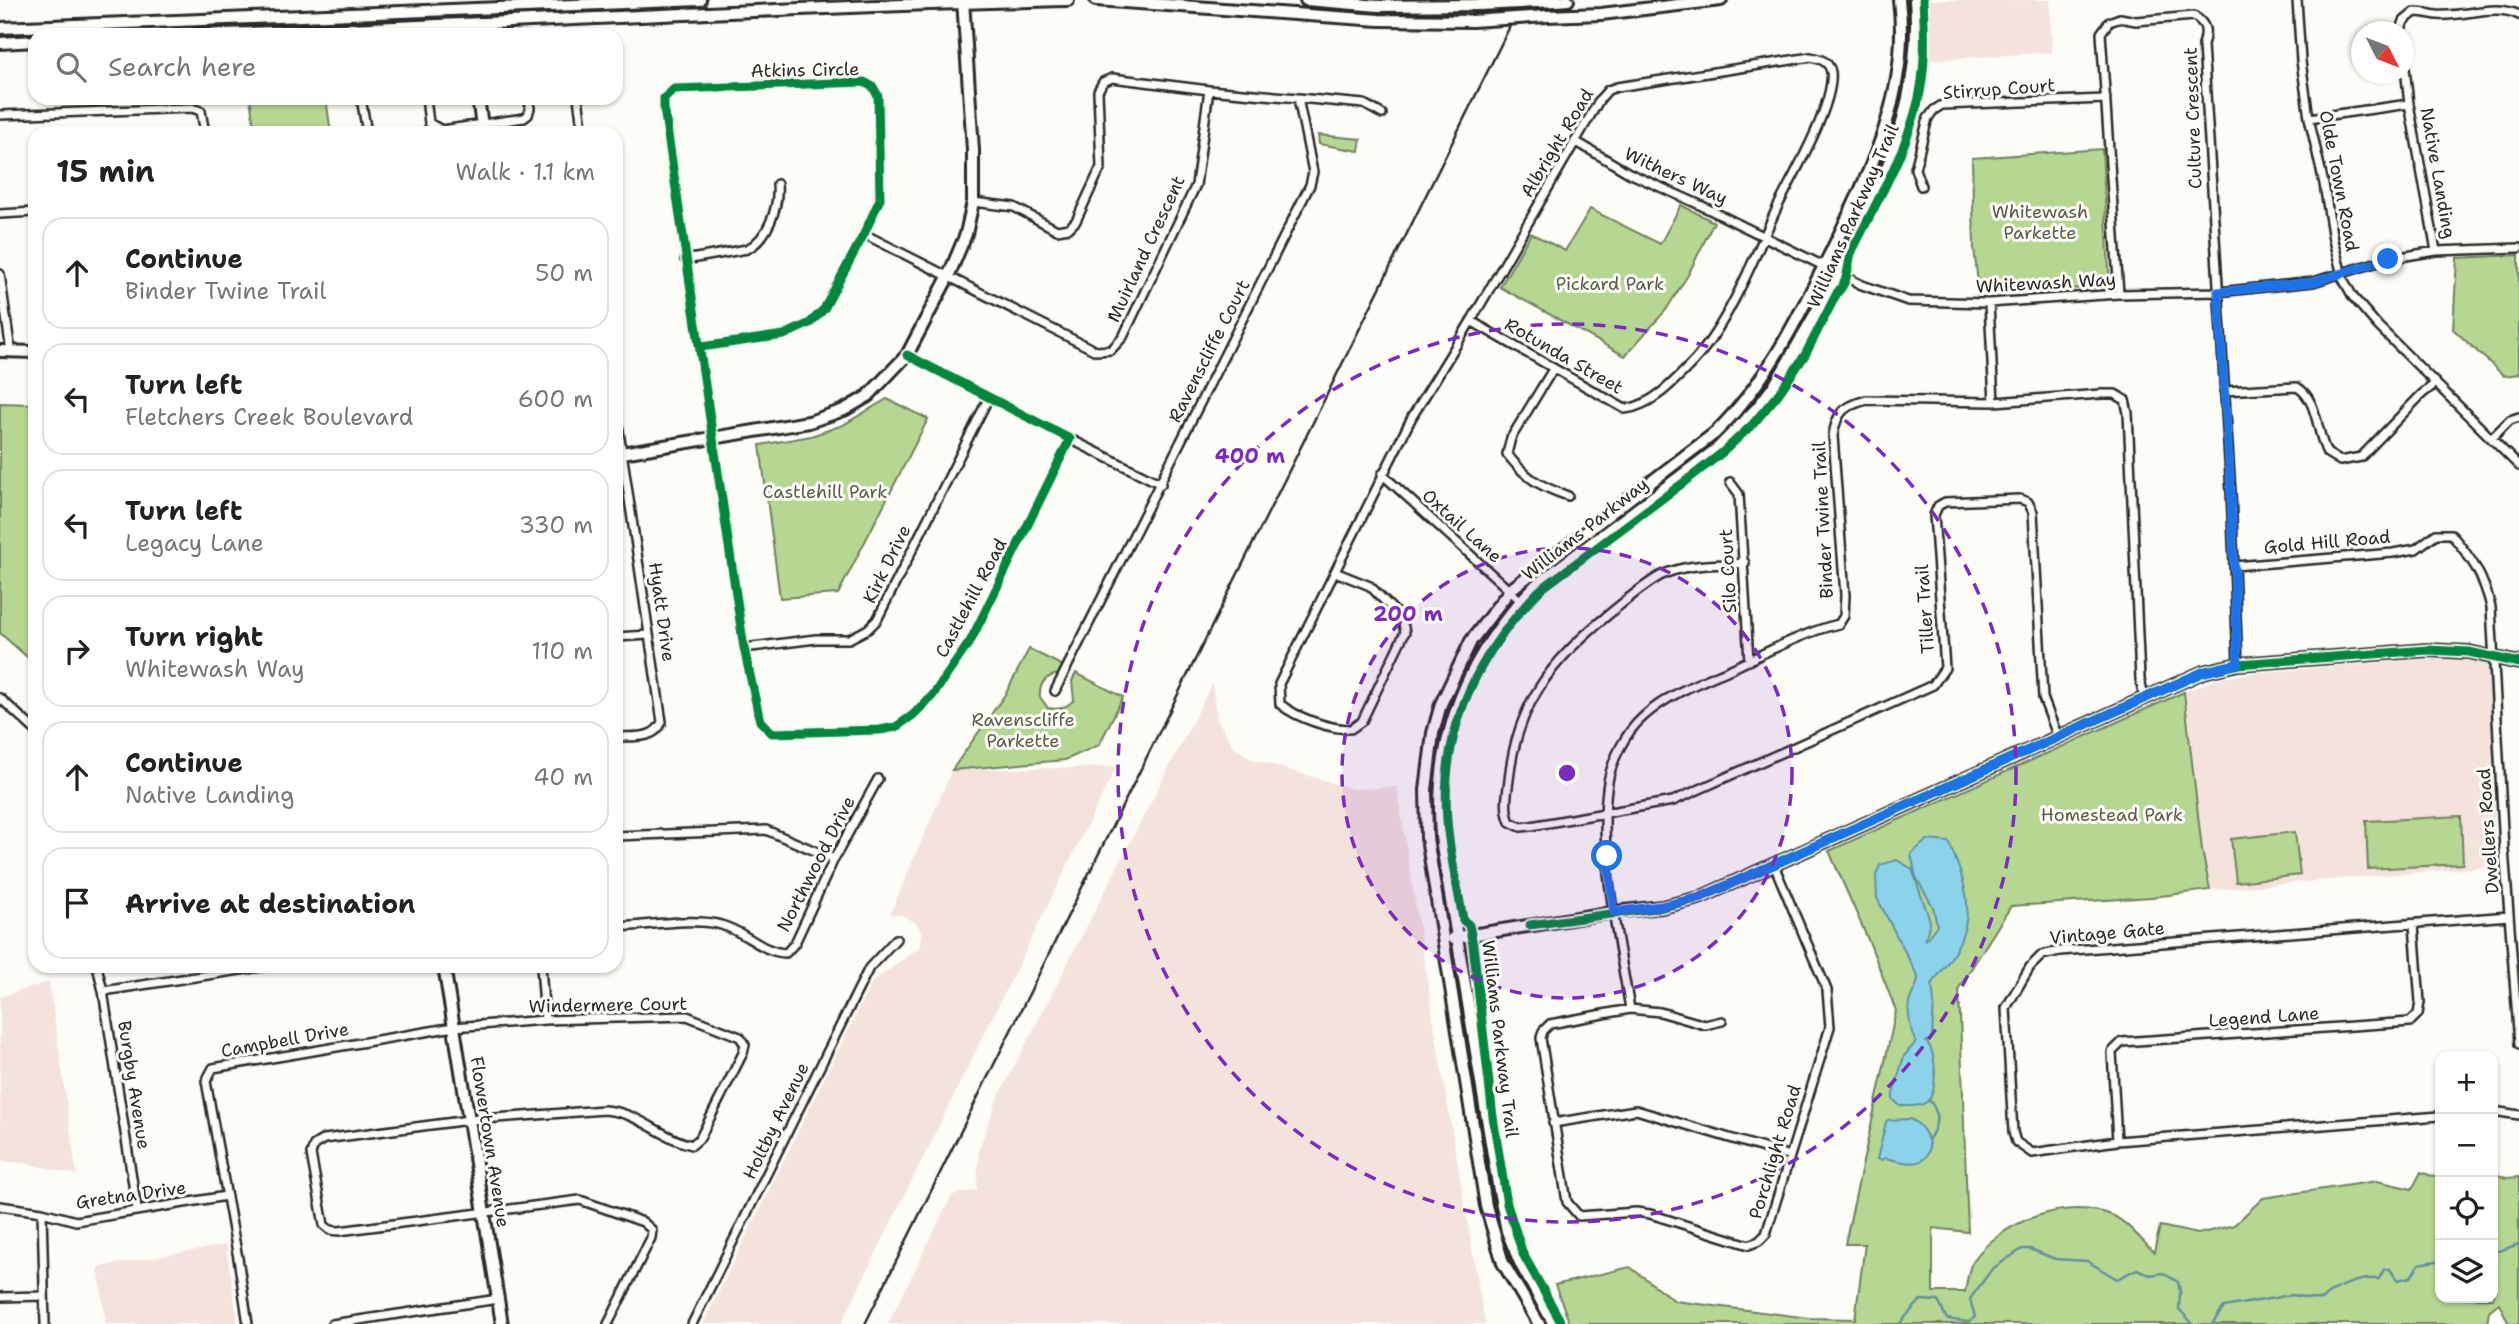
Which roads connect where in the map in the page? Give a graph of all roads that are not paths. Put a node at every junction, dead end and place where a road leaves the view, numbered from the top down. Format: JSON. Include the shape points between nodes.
{"nodes":[{"id":1,"x":700,"y":0,"type":"edge"},
{"id":2,"x":1068,"y":0,"type":"edge"},
{"id":3,"x":1096,"y":0,"type":"edge"},
{"id":4,"x":1306,"y":0,"type":"edge"},
{"id":5,"x":1568,"y":0,"type":"edge"},
{"id":6,"x":1721,"y":0,"type":"edge"},
{"id":7,"x":1899,"y":0,"type":"edge"},
{"id":8,"x":1915,"y":0,"type":"edge"},
{"id":9,"x":2297,"y":0,"type":"edge"},
{"id":10,"x":963,"y":1,"type":"edge"},
{"id":11,"x":1556,"y":1,"type":"edge"},
{"id":12,"x":462,"y":5,"type":"edge"},
{"id":13,"x":2519,"y":15,"type":"edge"},
{"id":14,"x":2404,"y":21,"type":"edge"},
{"id":15,"x":0,"y":28,"type":"edge"},
{"id":16,"x":466,"y":28,"type":"edge"},
{"id":17,"x":500,"y":28,"type":"edge"},
{"id":18,"x":28,"y":41,"type":"edge"},
{"id":19,"x":0,"y":43,"type":"edge"},
{"id":20,"x":2406,"y":84,"type":"edge"},
{"id":21,"x":1209,"y":90,"type":"junction"},
{"id":22,"x":1298,"y":98,"type":"junction"},
{"id":23,"x":2106,"y":99,"type":"junction"},
{"id":24,"x":2409,"y":104,"type":"junction"},
{"id":25,"x":362,"y":105,"type":"edge"},
{"id":26,"x":427,"y":105,"type":"edge"},
{"id":27,"x":479,"y":105,"type":"edge"},
{"id":28,"x":529,"y":105,"type":"edge"},
{"id":29,"x":579,"y":105,"type":"edge"},
{"id":30,"x":1382,"y":114,"type":"dead end"},
{"id":31,"x":0,"y":116,"type":"edge"},
{"id":32,"x":2309,"y":118,"type":"junction"},
{"id":33,"x":204,"y":126,"type":"edge"},
{"id":34,"x":366,"y":126,"type":"edge"},
{"id":35,"x":433,"y":126,"type":"edge"},
{"id":36,"x":483,"y":126,"type":"edge"},
{"id":37,"x":494,"y":126,"type":"edge"},
{"id":38,"x":582,"y":126,"type":"edge"},
{"id":39,"x":1575,"y":141,"type":"junction"},
{"id":40,"x":777,"y":184,"type":"dead end"},
{"id":41,"x":1922,"y":186,"type":"dead end"},
{"id":42,"x":973,"y":202,"type":"junction"},
{"id":43,"x":28,"y":212,"type":"edge"},
{"id":44,"x":0,"y":214,"type":"edge"},
{"id":45,"x":864,"y":234,"type":"junction"},
{"id":46,"x":1765,"y":236,"type":"junction"},
{"id":47,"x":2519,"y":248,"type":"edge"},
{"id":48,"x":2436,"y":251,"type":"junction"},
{"id":49,"x":685,"y":260,"type":"junction"},
{"id":50,"x":1824,"y":266,"type":"junction"},
{"id":51,"x":1836,"y":272,"type":"junction"},
{"id":52,"x":2342,"y":273,"type":"junction"},
{"id":53,"x":0,"y":274,"type":"edge"},
{"id":54,"x":948,"y":276,"type":"junction"},
{"id":55,"x":2218,"y":292,"type":"junction"},
{"id":56,"x":2119,"y":294,"type":"junction"},
{"id":57,"x":1989,"y":303,"type":"junction"},
{"id":58,"x":1471,"y":321,"type":"junction"},
{"id":59,"x":701,"y":347,"type":"junction"},
{"id":60,"x":5,"y":352,"type":"edge"},
{"id":61,"x":28,"y":352,"type":"edge"},
{"id":62,"x":907,"y":355,"type":"junction"},
{"id":63,"x":1553,"y":369,"type":"junction"},
{"id":64,"x":2436,"y":383,"type":"junction"},
{"id":65,"x":2224,"y":391,"type":"junction"},
{"id":66,"x":989,"y":397,"type":"junction"},
{"id":67,"x":1994,"y":402,"type":"junction"},
{"id":68,"x":2519,"y":417,"type":"edge"},
{"id":69,"x":714,"y":438,"type":"junction"},
{"id":70,"x":2492,"y":438,"type":"junction"},
{"id":71,"x":1070,"y":439,"type":"junction"},
{"id":72,"x":623,"y":453,"type":"edge"},
{"id":73,"x":2519,"y":466,"type":"edge"},
{"id":74,"x":623,"y":473,"type":"edge"},
{"id":75,"x":1382,"y":474,"type":"junction"},
{"id":76,"x":1730,"y":482,"type":"dead end"},
{"id":77,"x":1161,"y":484,"type":"junction"},
{"id":78,"x":1568,"y":496,"type":"dead end"},
{"id":79,"x":1745,"y":563,"type":"junction"},
{"id":80,"x":2234,"y":566,"type":"junction"},
{"id":81,"x":1335,"y":572,"type":"junction"},
{"id":82,"x":1510,"y":590,"type":"junction"},
{"id":83,"x":1521,"y":600,"type":"junction"},
{"id":84,"x":649,"y":635,"type":"junction"},
{"id":85,"x":623,"y":637,"type":"edge"},
{"id":86,"x":744,"y":648,"type":"junction"},
{"id":87,"x":2493,"y":657,"type":"junction"},
{"id":88,"x":1749,"y":661,"type":"junction"},
{"id":89,"x":2519,"y":663,"type":"edge"},
{"id":90,"x":2238,"y":664,"type":"junction"},
{"id":91,"x":1055,"y":691,"type":"dead end"},
{"id":92,"x":0,"y":698,"type":"edge"},
{"id":93,"x":2144,"y":698,"type":"junction"},
{"id":94,"x":28,"y":724,"type":"edge"},
{"id":95,"x":623,"y":737,"type":"edge"},
{"id":96,"x":2058,"y":737,"type":"junction"},
{"id":97,"x":878,"y":779,"type":"dead end"},
{"id":98,"x":1606,"y":813,"type":"junction"},
{"id":99,"x":623,"y":836,"type":"edge"},
{"id":100,"x":834,"y":859,"type":"junction"},
{"id":101,"x":1774,"y":866,"type":"junction"},
{"id":102,"x":1614,"y":912,"type":"junction"},
{"id":103,"x":2509,"y":916,"type":"junction"},
{"id":104,"x":2414,"y":925,"type":"junction"},
{"id":105,"x":623,"y":927,"type":"edge"},
{"id":106,"x":1458,"y":937,"type":"junction"},
{"id":107,"x":896,"y":939,"type":"dead end"},
{"id":108,"x":1443,"y":939,"type":"junction"},
{"id":109,"x":99,"y":973,"type":"edge"},
{"id":110,"x":221,"y":973,"type":"edge"},
{"id":111,"x":445,"y":973,"type":"edge"},
{"id":112,"x":542,"y":973,"type":"edge"},
{"id":113,"x":103,"y":991,"type":"junction"},
{"id":114,"x":1630,"y":1009,"type":"junction"},
{"id":115,"x":545,"y":1020,"type":"junction"},
{"id":116,"x":1722,"y":1021,"type":"dead end"},
{"id":117,"x":454,"y":1027,"type":"junction"},
{"id":118,"x":2519,"y":1044,"type":"edge"},
{"id":119,"x":2498,"y":1112,"type":"edge"},
{"id":120,"x":2435,"y":1115,"type":"edge"},
{"id":121,"x":2519,"y":1115,"type":"edge"},
{"id":122,"x":468,"y":1120,"type":"junction"},
{"id":123,"x":1553,"y":1122,"type":"junction"},
{"id":124,"x":2117,"y":1141,"type":"junction"},
{"id":125,"x":1790,"y":1156,"type":"junction"},
{"id":126,"x":226,"y":1196,"type":"junction"},
{"id":127,"x":0,"y":1206,"type":"edge"},
{"id":128,"x":137,"y":1210,"type":"junction"},
{"id":129,"x":484,"y":1211,"type":"junction"},
{"id":130,"x":42,"y":1212,"type":"junction"},
{"id":131,"x":44,"y":1296,"type":"junction"},
{"id":132,"x":0,"y":1297,"type":"edge"},
{"id":133,"x":498,"y":1299,"type":"junction"},
{"id":134,"x":45,"y":1324,"type":"edge"},
{"id":135,"x":248,"y":1324,"type":"edge"},
{"id":136,"x":332,"y":1324,"type":"edge"},
{"id":137,"x":502,"y":1324,"type":"edge"},
{"id":138,"x":608,"y":1324,"type":"edge"},
{"id":139,"x":692,"y":1324,"type":"edge"},
{"id":140,"x":1539,"y":1324,"type":"edge"},
{"id":141,"x":1555,"y":1324,"type":"edge"}],
"edges":[{"from":1,"to":12,"type":"main road"},
{"from":2,"to":10,"type":"main road"},
{"from":3,"to":6,"type":"main road","bridge":true,"via":[[1379,20],[1472,21],[1601,15]]},
{"from":4,"to":11,"type":"main road","bridge":true,"via":[[1379,6]]},
{"from":5,"to":11,"type":"main road"},
{"from":7,"to":50,"type":"main road","name":"Williams Parkway","via":[[1899,69],[1883,137]]},
{"from":8,"to":51,"type":"main road","name":"Williams Parkway","via":[[1916,51],[1906,112],[1878,189]]},
{"from":9,"to":32,"type":"street","name":"Olde Town Road"},
{"from":10,"to":17,"type":"main road"},
{"from":10,"to":42,"type":"main road"},
{"from":12,"to":15,"type":"main road"},
{"from":12,"to":16,"type":"main road"},
{"from":13,"to":14,"type":"street","via":[[2501,9],[2447,15],[2415,12]]},
{"from":18,"to":19,"type":"main road"},
{"from":20,"to":24,"type":"street","name":"Native Landing"},
{"from":21,"to":22,"type":"street"},
{"from":21,"to":42,"type":"street","via":[[1112,78],[1103,82],[1097,91],[1101,167],[1069,228],[1057,230],[1014,207]]},
{"from":21,"to":54,"type":"street","name":"Muirland Crescent","via":[[1196,185],[1123,337],[1111,350],[1096,351]]},
{"from":22,"to":30,"type":"street","via":[[1364,104]]},
{"from":22,"to":77,"type":"street","name":"Ravenscliffe Court","via":[[1313,173],[1310,184]]},
{"from":23,"to":41,"type":"street","name":"Stirrup Court","via":[[1942,105],[1928,118],[1915,169]]},
{"from":23,"to":55,"type":"street","name":"Culture Crescent","via":[[2100,40],[2109,22],[2194,16],[2201,20],[2206,27],[2203,45]]},
{"from":23,"to":56,"type":"street","name":"Culture Crescent"},
{"from":24,"to":32,"type":"street"},
{"from":24,"to":48,"type":"street","name":"Native Landing"},
{"from":25,"to":34,"type":"street"},
{"from":26,"to":35,"type":"street"},
{"from":27,"to":36,"type":"main road"},
{"from":28,"to":37,"type":"street","via":[[524,118]]},
{"from":29,"to":38,"type":"street"},
{"from":31,"to":33,"type":"street","via":[[192,108],[201,111]]},
{"from":32,"to":52,"type":"street","name":"Olde Town Road"},
{"from":39,"to":46,"type":"street","name":"Withers Way","via":[[1629,173]]},
{"from":39,"to":46,"type":"street","name":"Albright Road","via":[[1600,99],[1617,87],[1811,57],[1826,62],[1831,69],[1830,83],[1814,135]]},
{"from":39,"to":58,"type":"street","name":"Albright Road"},
{"from":40,"to":49,"type":"street","via":[[778,198],[765,233],[755,245]]},
{"from":42,"to":54,"type":"main road","via":[[966,234]]},
{"from":43,"to":44,"type":"street"},
{"from":45,"to":49,"type":"street","name":"Atkins Circle","via":[[880,199],[878,96],[873,87],[864,82],[674,89],[664,98],[663,108]]},
{"from":45,"to":54,"type":"street"},
{"from":45,"to":59,"type":"street","name":"Atkins Circle","via":[[824,309],[810,323],[784,335]]},
{"from":46,"to":50,"type":"street","name":"Whitewash Way"},
{"from":46,"to":63,"type":"street","name":"Rotunda Street","via":[[1715,332],[1695,360],[1644,404],[1625,408]]},
{"from":47,"to":48,"type":"street","name":"Native Landing"},
{"from":48,"to":52,"type":"street","name":"Native Landing"},
{"from":49,"to":59,"type":"street","name":"Atkins Circle"},
{"from":50,"to":51,"type":"street","name":"Whitewash Way"},
{"from":50,"to":82,"type":"main road","name":"Williams Parkway","via":[[1765,375],[1732,415],[1689,454]]},
{"from":51,"to":57,"type":"street","name":"Whitewash Way","via":[[1908,301]]},
{"from":51,"to":83,"type":"main road","name":"Williams Parkway","via":[[1776,383],[1732,435]]},
{"from":52,"to":55,"type":"street","name":"Whitewash Way","via":[[2314,282]]},
{"from":52,"to":64,"type":"street","name":"Olde Town Road","via":[[2353,297]]},
{"from":53,"to":60,"type":"street"},
{"from":54,"to":62,"type":"main road"},
{"from":55,"to":56,"type":"street","name":"Whitewash Way"},
{"from":55,"to":65,"type":"street"},
{"from":56,"to":57,"type":"street","name":"Whitewash Way"},
{"from":57,"to":67,"type":"street"},
{"from":58,"to":63,"type":"street","name":"Rotunda Street"},
{"from":58,"to":75,"type":"street","name":"Albright Road"},
{"from":59,"to":69,"type":"street","name":"Atkins Circle"},
{"from":60,"to":61,"type":"main road"},
{"from":62,"to":66,"type":"street"},
{"from":62,"to":69,"type":"main road","via":[[868,396],[844,410],[809,422]]},
{"from":63,"to":78,"type":"street","via":[[1511,438],[1507,454],[1537,484]]},
{"from":64,"to":65,"type":"street","via":[[2361,457],[2340,461],[2327,453],[2304,391],[2297,387]]},
{"from":64,"to":70,"type":"street","name":"Olde Town Road"},
{"from":65,"to":80,"type":"street"},
{"from":66,"to":71,"type":"street"},
{"from":66,"to":86,"type":"street","name":"Kirk Drive","via":[[877,620],[849,639]]},
{"from":67,"to":88,"type":"street","name":"Binder Twine Trail","via":[[1866,400],[1847,406],[1836,418],[1833,436],[1844,616],[1839,624]]},
{"from":67,"to":93,"type":"street","name":"Binder Twine Trail","via":[[2101,394],[2125,400]]},
{"from":68,"to":70,"type":"street"},
{"from":69,"to":72,"type":"main road"},
{"from":69,"to":86,"type":"street","name":"Castlehill Road"},
{"from":70,"to":73,"type":"street","name":"Olde Town Road"},
{"from":71,"to":77,"type":"street"},
{"from":71,"to":86,"type":"street","name":"Castlehill Road","via":[[971,640],[933,695],[896,727],[772,733],[760,721]]},
{"from":74,"to":84,"type":"street","name":"Hyatt Drive"},
{"from":75,"to":81,"type":"street","name":"Albright Road"},
{"from":75,"to":82,"type":"street","name":"Oxtail Lane"},
{"from":76,"to":79,"type":"street","name":"Silo Court","via":[[1739,494]]},
{"from":77,"to":91,"type":"street","name":"Ravenscliffe Court"},
{"from":79,"to":88,"type":"street","name":"Silo Court"},
{"from":79,"to":98,"type":"street","name":"Tiller Trail","via":[[1681,568],[1638,590],[1569,649],[1535,692],[1518,732],[1510,768],[1506,810],[1510,822],[1521,827]]},
{"from":80,"to":87,"type":"street","name":"Gold Hill Road","via":[[2393,553],[2416,549],[2436,534],[2451,534],[2484,580],[2491,607]]},
{"from":80,"to":90,"type":"street"},
{"from":81,"to":81,"type":"street","name":"Albright Road","via":[[1279,684],[1278,696],[1288,711],[1352,729],[1362,721],[1405,632],[1402,619],[1370,586]]},
{"from":82,"to":83,"type":"street","name":"Oxtail Lane"},
{"from":82,"to":108,"type":"main road","name":"Williams Parkway","via":[[1471,641],[1441,704],[1433,733],[1425,812]]},
{"from":83,"to":106,"type":"main road","name":"Williams Parkway","via":[[1469,674],[1447,739],[1440,825]]},
{"from":84,"to":85,"type":"street"},
{"from":84,"to":95,"type":"street","name":"Hyatt Drive","via":[[662,722],[653,735]]},
{"from":87,"to":89,"type":"main road"},
{"from":87,"to":90,"type":"main road","via":[[2428,650]]},
{"from":87,"to":103,"type":"street","name":"Dwellers Road"},
{"from":88,"to":98,"type":"street","name":"Binder Twine Trail","via":[[1665,699],[1641,718],[1615,760],[1608,780]]},
{"from":90,"to":93,"type":"main road","via":[[2203,672]]},
{"from":92,"to":94,"type":"street"},
{"from":93,"to":96,"type":"main road"},
{"from":96,"to":98,"type":"street","name":"Tiller Trail","via":[[2043,698],[2033,512],[2028,502],[2020,499],[1945,502],[1934,515],[1945,668],[1933,685],[1672,801]]},
{"from":96,"to":101,"type":"main road"},
{"from":97,"to":100,"type":"street","name":"Northwood Drive"},
{"from":98,"to":102,"type":"street","name":"Binder Twine Trail"},
{"from":99,"to":100,"type":"street","via":[[766,830]]},
{"from":100,"to":105,"type":"street","name":"Northwood Drive","via":[[786,953],[773,953],[722,925]]},
{"from":101,"to":102,"type":"main road","via":[[1699,898]]},
{"from":101,"to":125,"type":"street","name":"Porchlight Road","via":[[1823,980],[1830,1008],[1830,1027]]},
{"from":102,"to":106,"type":"main road"},
{"from":102,"to":114,"type":"street","name":"Binder Twine Trail"},
{"from":103,"to":104,"type":"street","name":"Vintage Gate"},
{"from":103,"to":118,"type":"street","name":"Dwellers Road"},
{"from":104,"to":124,"type":"street","name":"Legend Lane","via":[[2420,1002],[2418,1014],[2410,1022],[2115,1046]]},
{"from":104,"to":124,"type":"street","name":"Vintage Gate","via":[[2042,955],[2006,1008],[2016,1142],[2032,1153]]},
{"from":106,"to":108,"type":"main road"},
{"from":106,"to":141,"type":"main road","name":"Williams Parkway","via":[[1507,1231]]},
{"from":107,"to":139,"type":"street","name":"Holtby Avenue","via":[[869,968]]},
{"from":108,"to":140,"type":"main road","name":"Williams Parkway","via":[[1491,1229],[1503,1263]]},
{"from":109,"to":113,"type":"street","name":"Burgby Avenue"},
{"from":110,"to":113,"type":"street"},
{"from":111,"to":117,"type":"main road","name":"Flowertown Avenue"},
{"from":112,"to":115,"type":"street"},
{"from":113,"to":128,"type":"street","name":"Burgby Avenue"},
{"from":114,"to":116,"type":"street","via":[[1705,1025]]},
{"from":114,"to":123,"type":"street","name":"Porchlight Road","via":[[1563,1020],[1543,1031]]},
{"from":115,"to":117,"type":"street","name":"Windermere Court"},
{"from":115,"to":122,"type":"street","name":"Windermere Court","via":[[687,1016],[740,1037],[745,1045],[700,1138],[692,1145],[620,1111]]},
{"from":117,"to":122,"type":"main road","name":"Flowertown Avenue"},
{"from":117,"to":126,"type":"street","name":"Campbell Drive","via":[[213,1068],[206,1081]]},
{"from":119,"to":121,"type":"street"},
{"from":120,"to":124,"type":"street","name":"Vintage Gate"},
{"from":122,"to":129,"type":"main road","name":"Flowertown Avenue"},
{"from":122,"to":129,"type":"street","via":[[324,1139],[314,1145],[311,1154],[324,1225],[330,1230]]},
{"from":123,"to":125,"type":"street","via":[[1636,1110]]},
{"from":123,"to":125,"type":"street","name":"Porchlight Road","via":[[1567,1202],[1578,1216],[1650,1214],[1749,1245],[1766,1234]]},
{"from":126,"to":128,"type":"street","name":"Gretna Drive"},
{"from":126,"to":135,"type":"street","name":"Campbell Drive"},
{"from":127,"to":130,"type":"street","name":"Gretna Drive"},
{"from":128,"to":130,"type":"street","name":"Gretna Drive","via":[[76,1221]]},
{"from":129,"to":133,"type":"main road","name":"Flowertown Avenue"},
{"from":129,"to":138,"type":"street","via":[[580,1200],[643,1222],[652,1230]]},
{"from":130,"to":131,"type":"street"},
{"from":131,"to":132,"type":"street"},
{"from":131,"to":134,"type":"street"},
{"from":133,"to":136,"type":"street"},
{"from":133,"to":137,"type":"main road","name":"Flowertown Avenue"}]}
